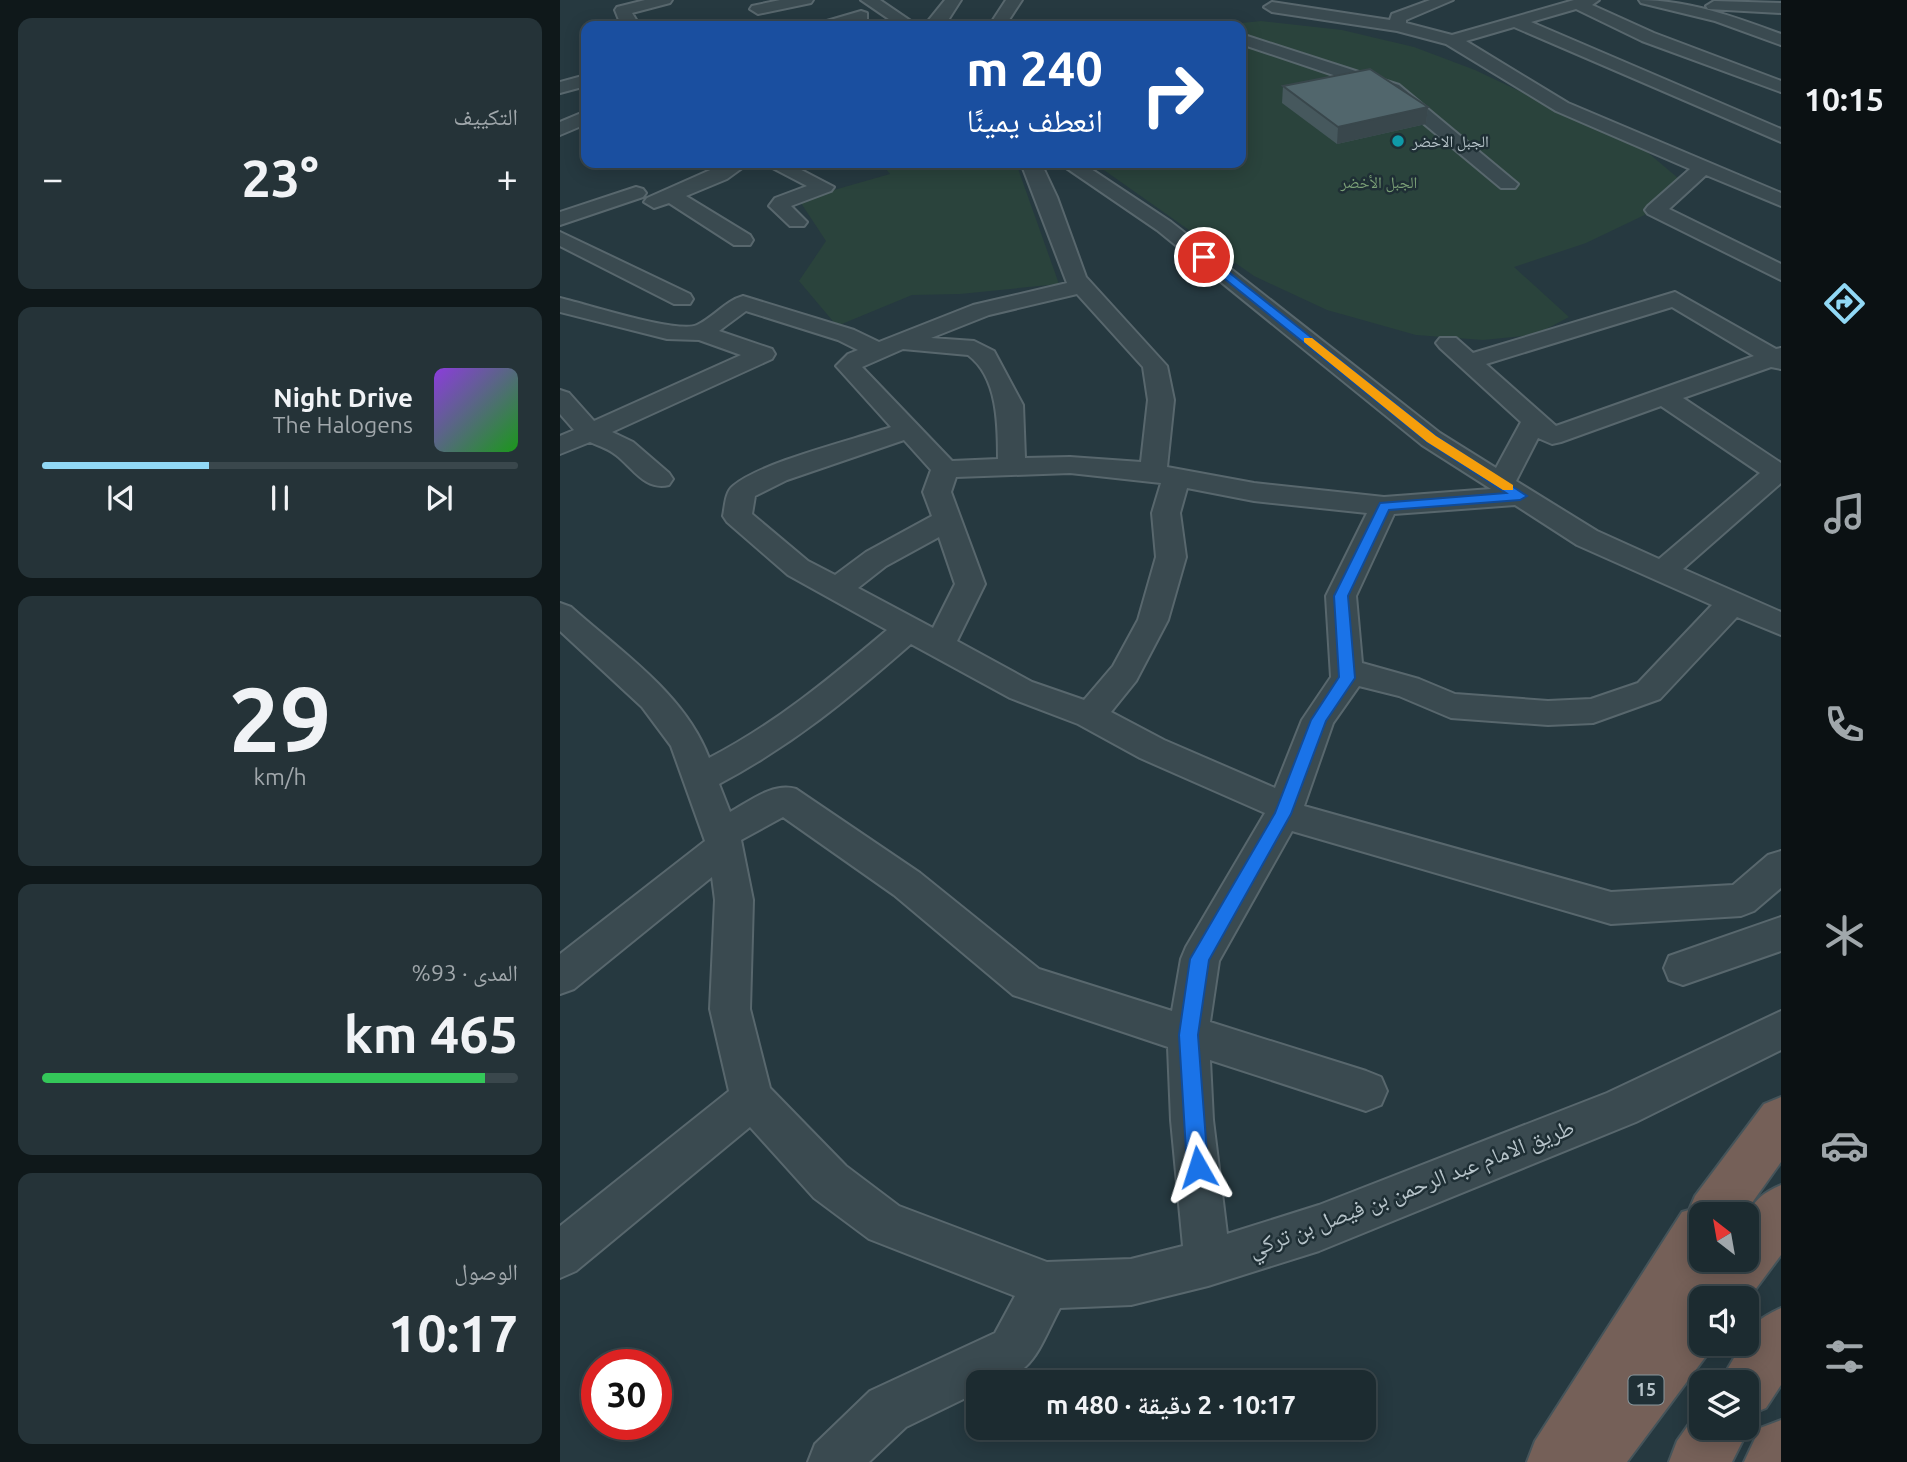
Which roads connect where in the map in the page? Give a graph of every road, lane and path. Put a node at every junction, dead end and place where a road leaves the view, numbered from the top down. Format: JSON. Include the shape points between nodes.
{"nodes":[{"id":1,"x":664,"y":0,"type":"edge"},
{"id":2,"x":805,"y":0,"type":"edge"},
{"id":3,"x":953,"y":0,"type":"edge"},
{"id":4,"x":1014,"y":0,"type":"edge"},
{"id":5,"x":1445,"y":0,"type":"edge"},
{"id":6,"x":1647,"y":0,"type":"edge"},
{"id":7,"x":1584,"y":2,"type":"edge"},
{"id":8,"x":880,"y":3,"type":"edge"},
{"id":9,"x":752,"y":4,"type":"edge"},
{"id":10,"x":1272,"y":7,"type":"dead end"},
{"id":11,"x":1684,"y":8,"type":"junction"},
{"id":12,"x":1781,"y":8,"type":"edge"},
{"id":13,"x":861,"y":16,"type":"dead end"},
{"id":14,"x":627,"y":21,"type":"edge"},
{"id":15,"x":773,"y":21,"type":"edge"},
{"id":16,"x":844,"y":21,"type":"edge"},
{"id":17,"x":904,"y":21,"type":"edge"},
{"id":18,"x":940,"y":21,"type":"edge"},
{"id":19,"x":1000,"y":21,"type":"edge"},
{"id":20,"x":1516,"y":22,"type":"junction"},
{"id":21,"x":1398,"y":26,"type":"junction"},
{"id":22,"x":1648,"y":37,"type":"junction"},
{"id":23,"x":1452,"y":40,"type":"junction"},
{"id":24,"x":1781,"y":40,"type":"edge"},
{"id":25,"x":1246,"y":41,"type":"edge"},
{"id":26,"x":1587,"y":53,"type":"junction"},
{"id":27,"x":581,"y":82,"type":"edge"},
{"id":28,"x":560,"y":88,"type":"edge"},
{"id":29,"x":1781,"y":88,"type":"edge"},
{"id":30,"x":1781,"y":136,"type":"edge"},
{"id":31,"x":1704,"y":167,"type":"junction"},
{"id":32,"x":730,"y":168,"type":"edge"},
{"id":33,"x":783,"y":168,"type":"edge"},
{"id":34,"x":1033,"y":168,"type":"edge"},
{"id":35,"x":1077,"y":168,"type":"edge"},
{"id":36,"x":1097,"y":168,"type":"edge"},
{"id":37,"x":1508,"y":184,"type":"dead end"},
{"id":38,"x":653,"y":197,"type":"junction"},
{"id":39,"x":1781,"y":200,"type":"edge"},
{"id":40,"x":1128,"y":202,"type":"junction"},
{"id":41,"x":560,"y":219,"type":"edge"},
{"id":42,"x":797,"y":222,"type":"dead end"},
{"id":43,"x":560,"y":238,"type":"edge"},
{"id":44,"x":742,"y":240,"type":"dead end"},
{"id":45,"x":1781,"y":273,"type":"edge"},
{"id":46,"x":1083,"y":286,"type":"junction"},
{"id":47,"x":682,"y":299,"type":"dead end"},
{"id":48,"x":563,"y":308,"type":"edge"},
{"id":49,"x":701,"y":333,"type":"junction"},
{"id":50,"x":1448,"y":343,"type":"dead end"},
{"id":51,"x":891,"y":347,"type":"junction"},
{"id":52,"x":1779,"y":358,"type":"edge"},
{"id":53,"x":1468,"y":362,"type":"junction"},
{"id":54,"x":1665,"y":397,"type":"junction"},
{"id":55,"x":560,"y":398,"type":"edge"},
{"id":56,"x":1534,"y":421,"type":"junction"},
{"id":57,"x":909,"y":430,"type":"junction"},
{"id":58,"x":590,"y":432,"type":"junction"},
{"id":59,"x":560,"y":446,"type":"edge"},
{"id":60,"x":1012,"y":467,"type":"junction"},
{"id":61,"x":945,"y":469,"type":"junction"},
{"id":62,"x":1779,"y":473,"type":"edge"},
{"id":63,"x":1165,"y":475,"type":"junction"},
{"id":64,"x":659,"y":479,"type":"dead end"},
{"id":65,"x":1511,"y":489,"type":"junction"},
{"id":66,"x":1384,"y":506,"type":"junction"},
{"id":67,"x":947,"y":520,"type":"junction"},
{"id":68,"x":1663,"y":571,"type":"junction"},
{"id":69,"x":836,"y":589,"type":"junction"},
{"id":70,"x":1733,"y":602,"type":"junction"},
{"id":71,"x":560,"y":614,"type":"edge"},
{"id":72,"x":1781,"y":624,"type":"edge"},
{"id":73,"x":908,"y":629,"type":"junction"},
{"id":74,"x":939,"y":646,"type":"junction"},
{"id":75,"x":1347,"y":671,"type":"junction"},
{"id":76,"x":1090,"y":715,"type":"junction"},
{"id":77,"x":699,"y":779,"type":"junction"},
{"id":78,"x":1284,"y":810,"type":"junction"},
{"id":79,"x":723,"y":840,"type":"junction"},
{"id":80,"x":1781,"y":866,"type":"edge"},
{"id":81,"x":1781,"y":934,"type":"edge"},
{"id":82,"x":1683,"y":968,"type":"dead end"},
{"id":83,"x":560,"y":977,"type":"edge"},
{"id":84,"x":1781,"y":1030,"type":"edge"},
{"id":85,"x":1188,"y":1035,"type":"junction"},
{"id":86,"x":1366,"y":1091,"type":"dead end"},
{"id":87,"x":752,"y":1099,"type":"junction"},
{"id":88,"x":1781,"y":1121,"type":"edge"},
{"id":89,"x":1722,"y":1202,"type":"edge"},
{"id":90,"x":1781,"y":1211,"type":"edge"},
{"id":91,"x":1759,"y":1241,"type":"edge"},
{"id":92,"x":1689,"y":1250,"type":"edge"},
{"id":93,"x":560,"y":1255,"type":"edge"},
{"id":94,"x":1208,"y":1263,"type":"junction"},
{"id":95,"x":1736,"y":1272,"type":"edge"},
{"id":96,"x":1047,"y":1285,"type":"junction"},
{"id":97,"x":1725,"y":1286,"type":"edge"},
{"id":98,"x":1689,"y":1334,"type":"edge"},
{"id":99,"x":1781,"y":1336,"type":"edge"},
{"id":100,"x":1758,"y":1370,"type":"edge"},
{"id":101,"x":1712,"y":1440,"type":"edge"},
{"id":102,"x":1781,"y":1449,"type":"edge"},
{"id":103,"x":834,"y":1462,"type":"edge"},
{"id":104,"x":1556,"y":1462,"type":"edge"},
{"id":105,"x":1591,"y":1462,"type":"edge"},
{"id":106,"x":1698,"y":1462,"type":"edge"},
{"id":107,"x":1773,"y":1462,"type":"edge"}],
"edges":[{"from":1,"to":14,"type":"street","via":[[624,10]]},
{"from":2,"to":9,"type":"street"},
{"from":3,"to":18,"type":"street"},
{"from":4,"to":19,"type":"street"},
{"from":5,"to":21,"type":"street","via":[[1398,17]]},
{"from":6,"to":11,"type":"street"},
{"from":7,"to":20,"type":"street"},
{"from":7,"to":22,"type":"street"},
{"from":8,"to":17,"type":"street"},
{"from":9,"to":15,"type":"street"},
{"from":10,"to":21,"type":"street"},
{"from":11,"to":12,"type":"street"},
{"from":11,"to":24,"type":"street"},
{"from":13,"to":16,"type":"street"},
{"from":20,"to":23,"type":"street"},
{"from":20,"to":26,"type":"street"},
{"from":21,"to":23,"type":"street"},
{"from":22,"to":26,"type":"street"},
{"from":22,"to":29,"type":"street"},
{"from":23,"to":31,"type":"street","via":[[1562,107]]},
{"from":25,"to":37,"type":"street","via":[[1393,89]]},
{"from":26,"to":30,"type":"street"},
{"from":27,"to":28,"type":"street"},
{"from":31,"to":39,"type":"street"},
{"from":31,"to":45,"type":"street","via":[[1655,210]]},
{"from":32,"to":38,"type":"street"},
{"from":33,"to":42,"type":"street","via":[[824,187],[782,202],[779,206]]},
{"from":34,"to":46,"type":"street","via":[[1076,279]]},
{"from":35,"to":40,"type":"street"},
{"from":36,"to":40,"type":"street"},
{"from":38,"to":41,"type":"street"},
{"from":38,"to":44,"type":"street"},
{"from":40,"to":65,"type":"street","via":[[1244,288],[1431,439]]},
{"from":43,"to":47,"type":"street"},
{"from":46,"to":51,"type":"street","via":[[981,310]]},
{"from":46,"to":63,"type":"street","via":[[1155,366]]},
{"from":48,"to":49,"type":"street","via":[[667,332]]},
{"from":49,"to":51,"type":"street","via":[[743,303]]},
{"from":49,"to":58,"type":"street","via":[[763,354]]},
{"from":50,"to":53,"type":"street"},
{"from":51,"to":57,"type":"street","via":[[848,366]]},
{"from":51,"to":60,"type":"street","via":[[974,348],[985,356],[1010,405]]},
{"from":52,"to":53,"type":"street","via":[[1675,299]]},
{"from":52,"to":54,"type":"street"},
{"from":53,"to":56,"type":"street"},
{"from":54,"to":56,"type":"street","via":[[1552,436]]},
{"from":54,"to":62,"type":"street"},
{"from":55,"to":58,"type":"street"},
{"from":56,"to":65,"type":"street"},
{"from":57,"to":61,"type":"street"},
{"from":57,"to":69,"type":"street","via":[[777,474],[742,492],[737,516],[798,568]]},
{"from":58,"to":59,"type":"street"},
{"from":58,"to":64,"type":"street","via":[[624,448]]},
{"from":60,"to":61,"type":"street"},
{"from":60,"to":63,"type":"street","via":[[1070,465]]},
{"from":61,"to":67,"type":"street","via":[[937,492]]},
{"from":62,"to":68,"type":"street"},
{"from":63,"to":66,"type":"street","via":[[1254,492]]},
{"from":63,"to":76,"type":"street","via":[[1171,557],[1153,620],[1125,673]]},
{"from":65,"to":66,"type":"street"},
{"from":65,"to":68,"type":"street","via":[[1587,538]]},
{"from":66,"to":75,"type":"street","via":[[1341,596]]},
{"from":67,"to":69,"type":"street","via":[[876,559]]},
{"from":67,"to":74,"type":"street","via":[[971,584]]},
{"from":68,"to":70,"type":"street"},
{"from":69,"to":73,"type":"street"},
{"from":70,"to":72,"type":"street"},
{"from":70,"to":75,"type":"street","via":[[1649,691],[1593,711],[1548,713],[1451,706],[1408,687]]},
{"from":71,"to":77,"type":"street","name":"طريق الامام عبد الرحمن بن فيصل بن تركي","via":[[653,699],[685,741]]},
{"from":73,"to":74,"type":"street"},
{"from":73,"to":77,"type":"street","via":[[820,705]]},
{"from":74,"to":76,"type":"street","via":[[1021,690]]},
{"from":75,"to":78,"type":"street","via":[[1347,678],[1318,720]]},
{"from":76,"to":78,"type":"street"},
{"from":77,"to":79,"type":"street","name":"طريق الامام عبد الرحمن بن فيصل بن تركي"},
{"from":78,"to":80,"type":"street","via":[[1611,908],[1741,900]]},
{"from":78,"to":85,"type":"street","via":[[1200,959]]},
{"from":79,"to":83,"type":"street"},
{"from":79,"to":85,"type":"street","via":[[784,799],[907,884],[1027,983]]},
{"from":79,"to":87,"type":"street","name":"طريق الامام عبد الرحمن بن فيصل بن تركي","via":[[734,900],[730,1009]]},
{"from":81,"to":82,"type":"street"},
{"from":84,"to":94,"type":"street","name":"طريق الامام عبد الرحمن بن فيصل بن تركي","via":[[1621,1108],[1319,1228]]},
{"from":85,"to":86,"type":"street"},
{"from":85,"to":94,"type":"street"},
{"from":87,"to":93,"type":"street"},
{"from":87,"to":96,"type":"street","name":"طريق الامام عبد الرحمن بن فيصل بن تركي","via":[[830,1182],[885,1223]]},
{"from":88,"to":89,"type":"highway"},
{"from":90,"to":91,"type":"highway"},
{"from":92,"to":104,"type":"highway"},
{"from":94,"to":96,"type":"street","name":"طريق الامام عبد الرحمن بن فيصل بن تركي","via":[[1131,1282]]},
{"from":95,"to":97,"type":"highway"},
{"from":96,"to":103,"type":"street","via":[[1012,1350],[888,1409]]},
{"from":98,"to":105,"type":"highway","number":"15"},
{"from":99,"to":100,"type":"highway"},
{"from":101,"to":106,"type":"highway"},
{"from":102,"to":107,"type":"highway"}]}
